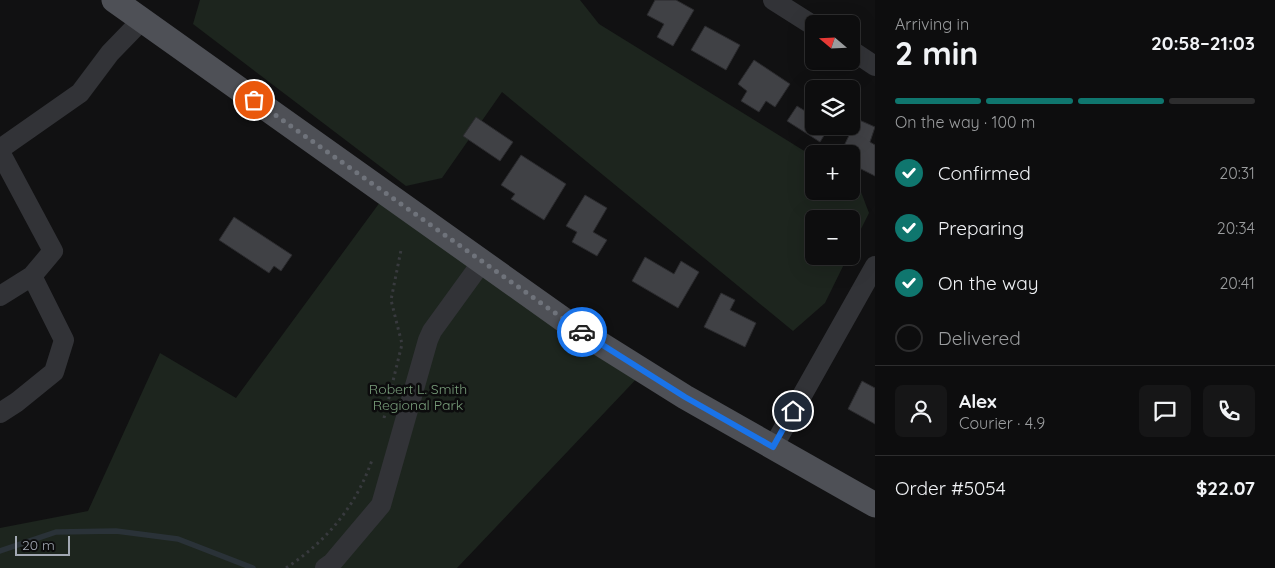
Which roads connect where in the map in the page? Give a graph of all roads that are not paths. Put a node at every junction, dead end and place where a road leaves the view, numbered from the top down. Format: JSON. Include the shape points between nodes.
{"nodes":[{"id":1,"x":114,"y":0,"type":"edge"},
{"id":2,"x":773,"y":0,"type":"edge"},
{"id":3,"x":142,"y":20,"type":"junction"},
{"id":4,"x":805,"y":20,"type":"edge"},
{"id":5,"x":860,"y":56,"type":"edge"},
{"id":6,"x":875,"y":66,"type":"edge"},
{"id":7,"x":0,"y":150,"type":"edge"},
{"id":8,"x":482,"y":262,"type":"junction"},
{"id":9,"x":875,"y":266,"type":"edge"},
{"id":10,"x":32,"y":276,"type":"junction"},
{"id":11,"x":0,"y":296,"type":"edge"},
{"id":12,"x":0,"y":413,"type":"edge"},
{"id":13,"x":773,"y":447,"type":"junction"},
{"id":14,"x":875,"y":505,"type":"edge"},
{"id":15,"x":325,"y":568,"type":"edge"}],
"edges":[{"from":1,"to":3,"type":"main road"},
{"from":2,"to":4,"type":"street"},
{"from":3,"to":7,"type":"street","via":[[110,53],[80,93]]},
{"from":3,"to":8,"type":"main road"},
{"from":5,"to":6,"type":"street"},
{"from":7,"to":10,"type":"street","via":[[53,252]]},
{"from":8,"to":13,"type":"main road","via":[[635,367]]},
{"from":8,"to":15,"type":"street","via":[[428,340],[381,506]]},
{"from":9,"to":13,"type":"street"},
{"from":10,"to":11,"type":"street"},
{"from":10,"to":12,"type":"street","via":[[64,340],[54,372]]},
{"from":13,"to":14,"type":"main road"}]}
